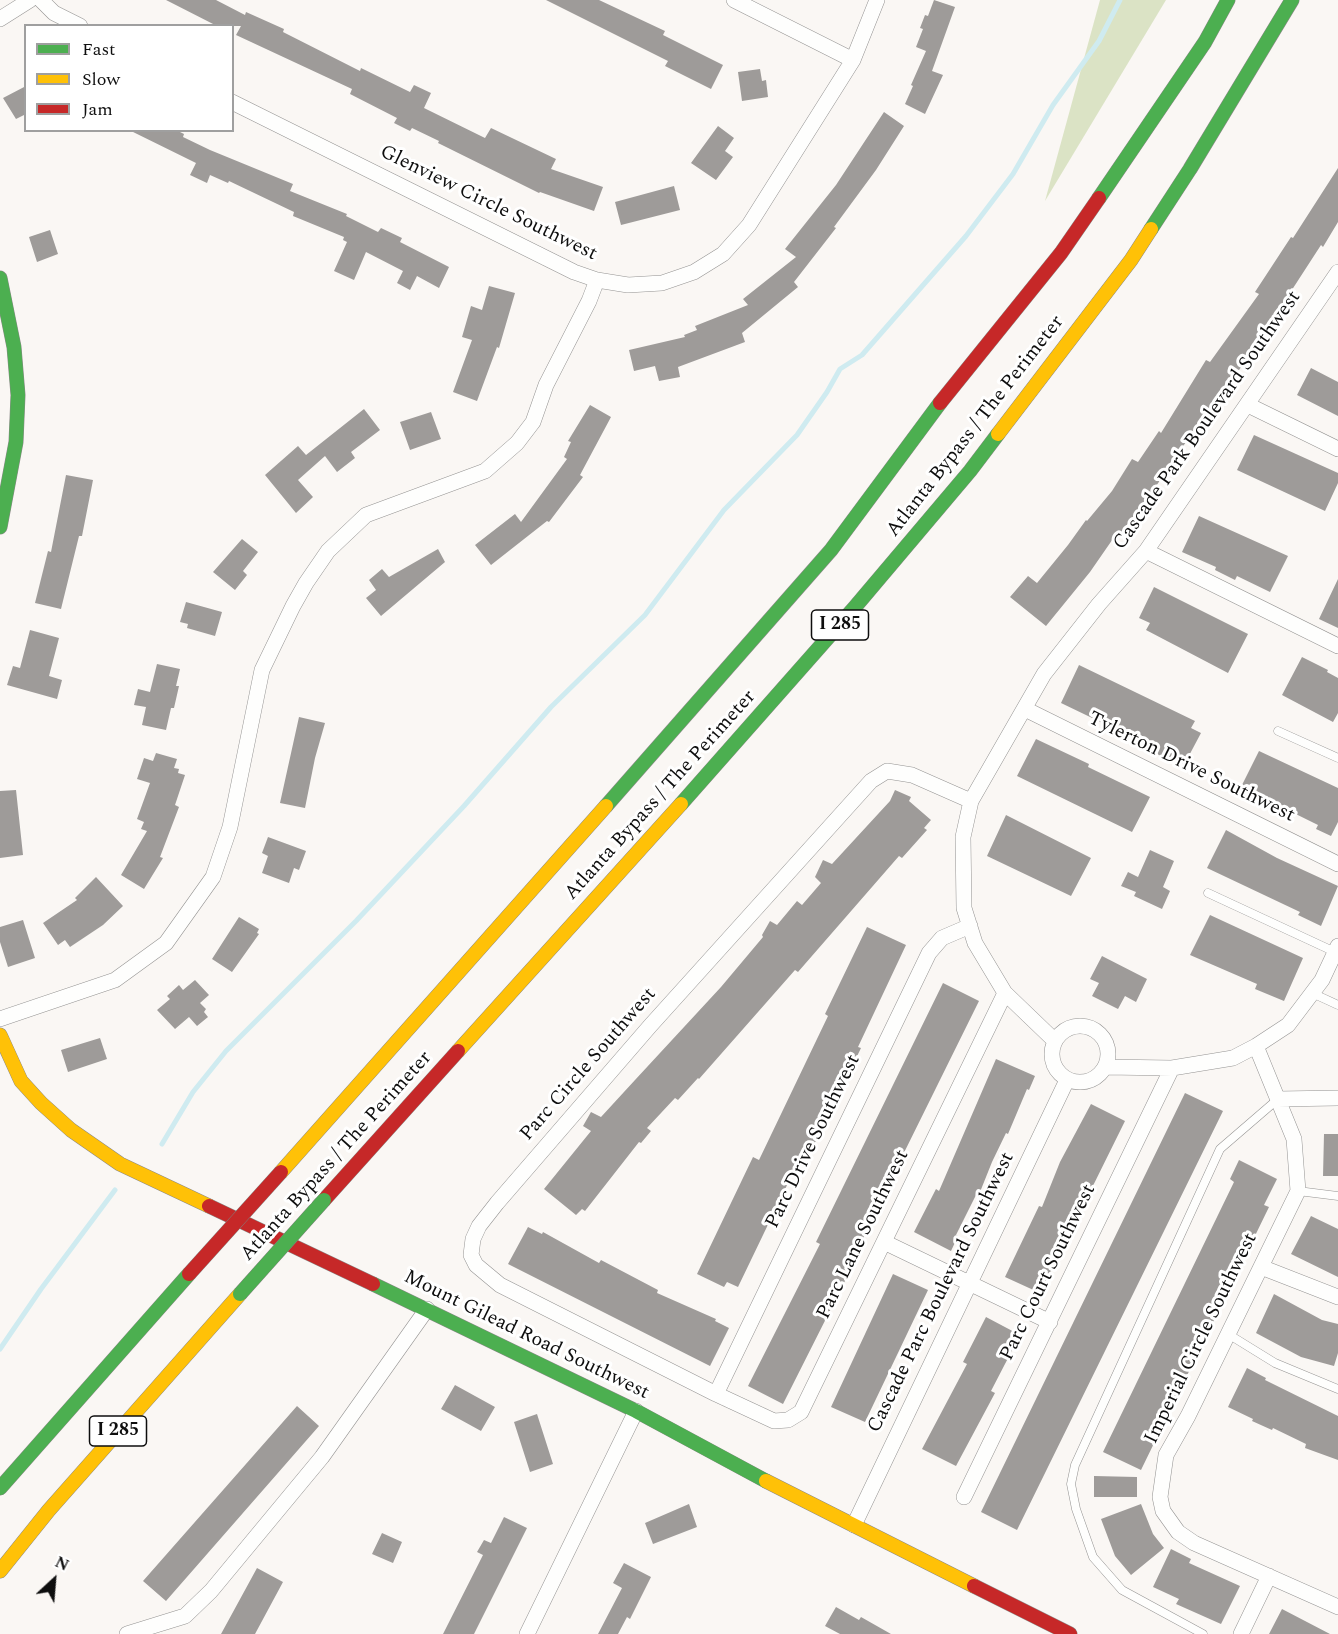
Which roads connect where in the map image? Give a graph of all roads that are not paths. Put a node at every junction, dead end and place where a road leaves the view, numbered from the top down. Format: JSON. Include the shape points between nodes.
{"nodes":[{"id":1,"x":30,"y":0,"type":"edge"},
{"id":2,"x":41,"y":0,"type":"edge"},
{"id":3,"x":734,"y":0,"type":"edge"},
{"id":4,"x":877,"y":0,"type":"edge"},
{"id":5,"x":1228,"y":0,"type":"edge"},
{"id":6,"x":1292,"y":0,"type":"edge"},
{"id":7,"x":0,"y":19,"type":"edge"},
{"id":8,"x":76,"y":24,"type":"edge"},
{"id":9,"x":853,"y":60,"type":"junction"},
{"id":10,"x":234,"y":103,"type":"edge"},
{"id":11,"x":1338,"y":272,"type":"edge"},
{"id":12,"x":0,"y":278,"type":"edge"},
{"id":13,"x":597,"y":280,"type":"junction"},
{"id":14,"x":1248,"y":405,"type":"junction"},
{"id":15,"x":1338,"y":449,"type":"edge"},
{"id":16,"x":0,"y":527,"type":"edge"},
{"id":17,"x":1146,"y":551,"type":"junction"},
{"id":18,"x":1338,"y":646,"type":"edge"},
{"id":19,"x":1024,"y":709,"type":"junction"},
{"id":20,"x":1278,"y":731,"type":"dead end"},
{"id":21,"x":1338,"y":758,"type":"edge"},
{"id":22,"x":971,"y":801,"type":"junction"},
{"id":23,"x":1338,"y":864,"type":"edge"},
{"id":24,"x":1208,"y":893,"type":"dead end"},
{"id":25,"x":970,"y":926,"type":"junction"},
{"id":26,"x":1336,"y":949,"type":"edge"},
{"id":27,"x":1005,"y":993,"type":"junction"},
{"id":28,"x":1312,"y":993,"type":"junction"},
{"id":29,"x":1338,"y":1005,"type":"edge"},
{"id":30,"x":0,"y":1019,"type":"edge"},
{"id":31,"x":0,"y":1035,"type":"edge"},
{"id":32,"x":1055,"y":1041,"type":"junction"},
{"id":33,"x":1256,"y":1046,"type":"junction"},
{"id":34,"x":1105,"y":1066,"type":"junction"},
{"id":35,"x":1172,"y":1068,"type":"junction"},
{"id":36,"x":1067,"y":1080,"type":"junction"},
{"id":37,"x":1338,"y":1098,"type":"edge"},
{"id":38,"x":1278,"y":1099,"type":"junction"},
{"id":39,"x":1298,"y":1191,"type":"junction"},
{"id":40,"x":1338,"y":1196,"type":"edge"},
{"id":41,"x":884,"y":1242,"type":"junction"},
{"id":42,"x":1261,"y":1267,"type":"junction"},
{"id":43,"x":970,"y":1282,"type":"junction"},
{"id":44,"x":1338,"y":1297,"type":"edge"},
{"id":45,"x":427,"y":1309,"type":"junction"},
{"id":46,"x":1050,"y":1322,"type":"junction"},
{"id":47,"x":1228,"y":1334,"type":"junction"},
{"id":48,"x":1338,"y":1389,"type":"edge"},
{"id":49,"x":716,"y":1394,"type":"junction"},
{"id":50,"x":636,"y":1411,"type":"junction"},
{"id":51,"x":0,"y":1488,"type":"edge"},
{"id":52,"x":964,"y":1497,"type":"dead end"},
{"id":53,"x":854,"y":1525,"type":"junction"},
{"id":54,"x":0,"y":1571,"type":"edge"},
{"id":55,"x":1269,"y":1576,"type":"junction"},
{"id":56,"x":1338,"y":1607,"type":"edge"},
{"id":57,"x":127,"y":1634,"type":"edge"},
{"id":58,"x":527,"y":1634,"type":"edge"},
{"id":59,"x":1070,"y":1634,"type":"edge"},
{"id":60,"x":1203,"y":1634,"type":"edge"},
{"id":61,"x":1240,"y":1634,"type":"edge"}],
"edges":[{"from":1,"to":7,"type":"street"},
{"from":2,"to":8,"type":"street","via":[[54,13]]},
{"from":3,"to":9,"type":"street"},
{"from":4,"to":9,"type":"street","name":"Glenview Circle Southwest"},
{"from":5,"to":51,"type":"main road","name":"Atlanta Bypass / The Perimeter","number":"I 285","bridge":true,"via":[[1205,42],[1061,253],[956,382],[831,550]]},
{"from":6,"to":54,"type":"main road","name":"Atlanta Bypass / The Perimeter","number":"I 285","bridge":true,"via":[[1131,260],[970,471],[726,754],[108,1442]]},
{"from":9,"to":13,"type":"street","name":"Glenview Circle Southwest","via":[[749,225],[723,254],[694,272],[662,283],[628,285]]},
{"from":10,"to":13,"type":"street","name":"Glenview Circle Southwest"},
{"from":11,"to":14,"type":"street","name":"Cascade Park Boulevard Southwest"},
{"from":12,"to":16,"type":"main road","via":[[14,347],[18,395],[16,442]]},
{"from":13,"to":30,"type":"street","via":[[546,385],[533,422],[517,443],[485,471],[366,515],[328,551],[306,583],[262,670],[230,827],[213,877],[166,943],[115,980]]},
{"from":14,"to":15,"type":"street"},
{"from":14,"to":17,"type":"street","name":"Cascade Park Boulevard Southwest"},
{"from":17,"to":18,"type":"street"},
{"from":17,"to":19,"type":"street","name":"Cascade Park Boulevard Southwest","via":[[1044,674]]},
{"from":19,"to":22,"type":"street","name":"Cascade Park Boulevard Southwest"},
{"from":19,"to":23,"type":"street","name":"Tylerton Drive Southwest"},
{"from":20,"to":21,"type":"lane"},
{"from":22,"to":25,"type":"street","name":"Cascade Park Boulevard Southwest","via":[[963,837],[964,908]]},
{"from":22,"to":49,"type":"street","name":"Parc Circle Southwest","via":[[912,775],[887,771],[871,781],[650,1026],[497,1203],[473,1239],[471,1255],[476,1265],[500,1285]]},
{"from":24,"to":26,"type":"lane"},
{"from":25,"to":27,"type":"street","name":"Cascade Park Boulevard Southwest","via":[[975,943]]},
{"from":25,"to":49,"type":"street","name":"Parc Drive Southwest","via":[[942,938],[928,953]]},
{"from":26,"to":28,"type":"street"},
{"from":27,"to":32,"type":"street","name":"Cascade Park Boulevard Southwest"},
{"from":27,"to":41,"type":"street","name":"Parc Lane Southwest"},
{"from":28,"to":29,"type":"lane"},
{"from":28,"to":33,"type":"street","via":[[1288,1025]]},
{"from":31,"to":45,"type":"main road","name":"Mount Gilead Road Southwest","via":[[21,1081],[41,1103],[98,1150],[151,1179]]},
{"from":32,"to":34,"type":"street","via":[[1073,1027],[1092,1030],[1104,1040],[1108,1053]]},
{"from":32,"to":36,"type":"street","via":[[1052,1048],[1056,1070]]},
{"from":33,"to":35,"type":"street","via":[[1233,1058]]},
{"from":33,"to":38,"type":"street"},
{"from":34,"to":35,"type":"street"},
{"from":34,"to":36,"type":"street","via":[[1090,1081]]},
{"from":35,"to":46,"type":"street","name":"Parc Court Southwest"},
{"from":36,"to":43,"type":"street","name":"Cascade Parc Boulevard Southwest"},
{"from":37,"to":38,"type":"street"},
{"from":38,"to":39,"type":"street","via":[[1294,1139]]},
{"from":38,"to":60,"type":"lane","via":[[1220,1149],[1075,1465],[1071,1484],[1089,1548],[1100,1566],[1122,1590]]},
{"from":39,"to":40,"type":"lane"},
{"from":39,"to":42,"type":"street","name":"Imperial Circle Southwest"},
{"from":41,"to":43,"type":"street"},
{"from":41,"to":49,"type":"street","name":"Parc Lane Southwest","via":[[801,1412],[788,1420],[774,1421]]},
{"from":42,"to":44,"type":"street"},
{"from":42,"to":47,"type":"street","name":"Imperial Circle Southwest"},
{"from":43,"to":46,"type":"street"},
{"from":43,"to":53,"type":"street","name":"Cascade Parc Boulevard Southwest"},
{"from":45,"to":50,"type":"main road","name":"Mount Gilead Road Southwest"},
{"from":45,"to":57,"type":"street","via":[[322,1457],[211,1591],[185,1616]]},
{"from":46,"to":52,"type":"street","name":"Parc Court Southwest"},
{"from":47,"to":48,"type":"lane","via":[[1275,1363]]},
{"from":47,"to":55,"type":"street","name":"Imperial Circle Southwest","via":[[1166,1455],[1160,1497],[1163,1511],[1178,1532]]},
{"from":50,"to":53,"type":"main road","name":"Mount Gilead Road Southwest"},
{"from":50,"to":58,"type":"street"},
{"from":53,"to":59,"type":"main road","name":"Mount Gilead Road Southwest"},
{"from":55,"to":56,"type":"street","name":"Imperial Circle Southwest"},
{"from":55,"to":61,"type":"street"}]}
